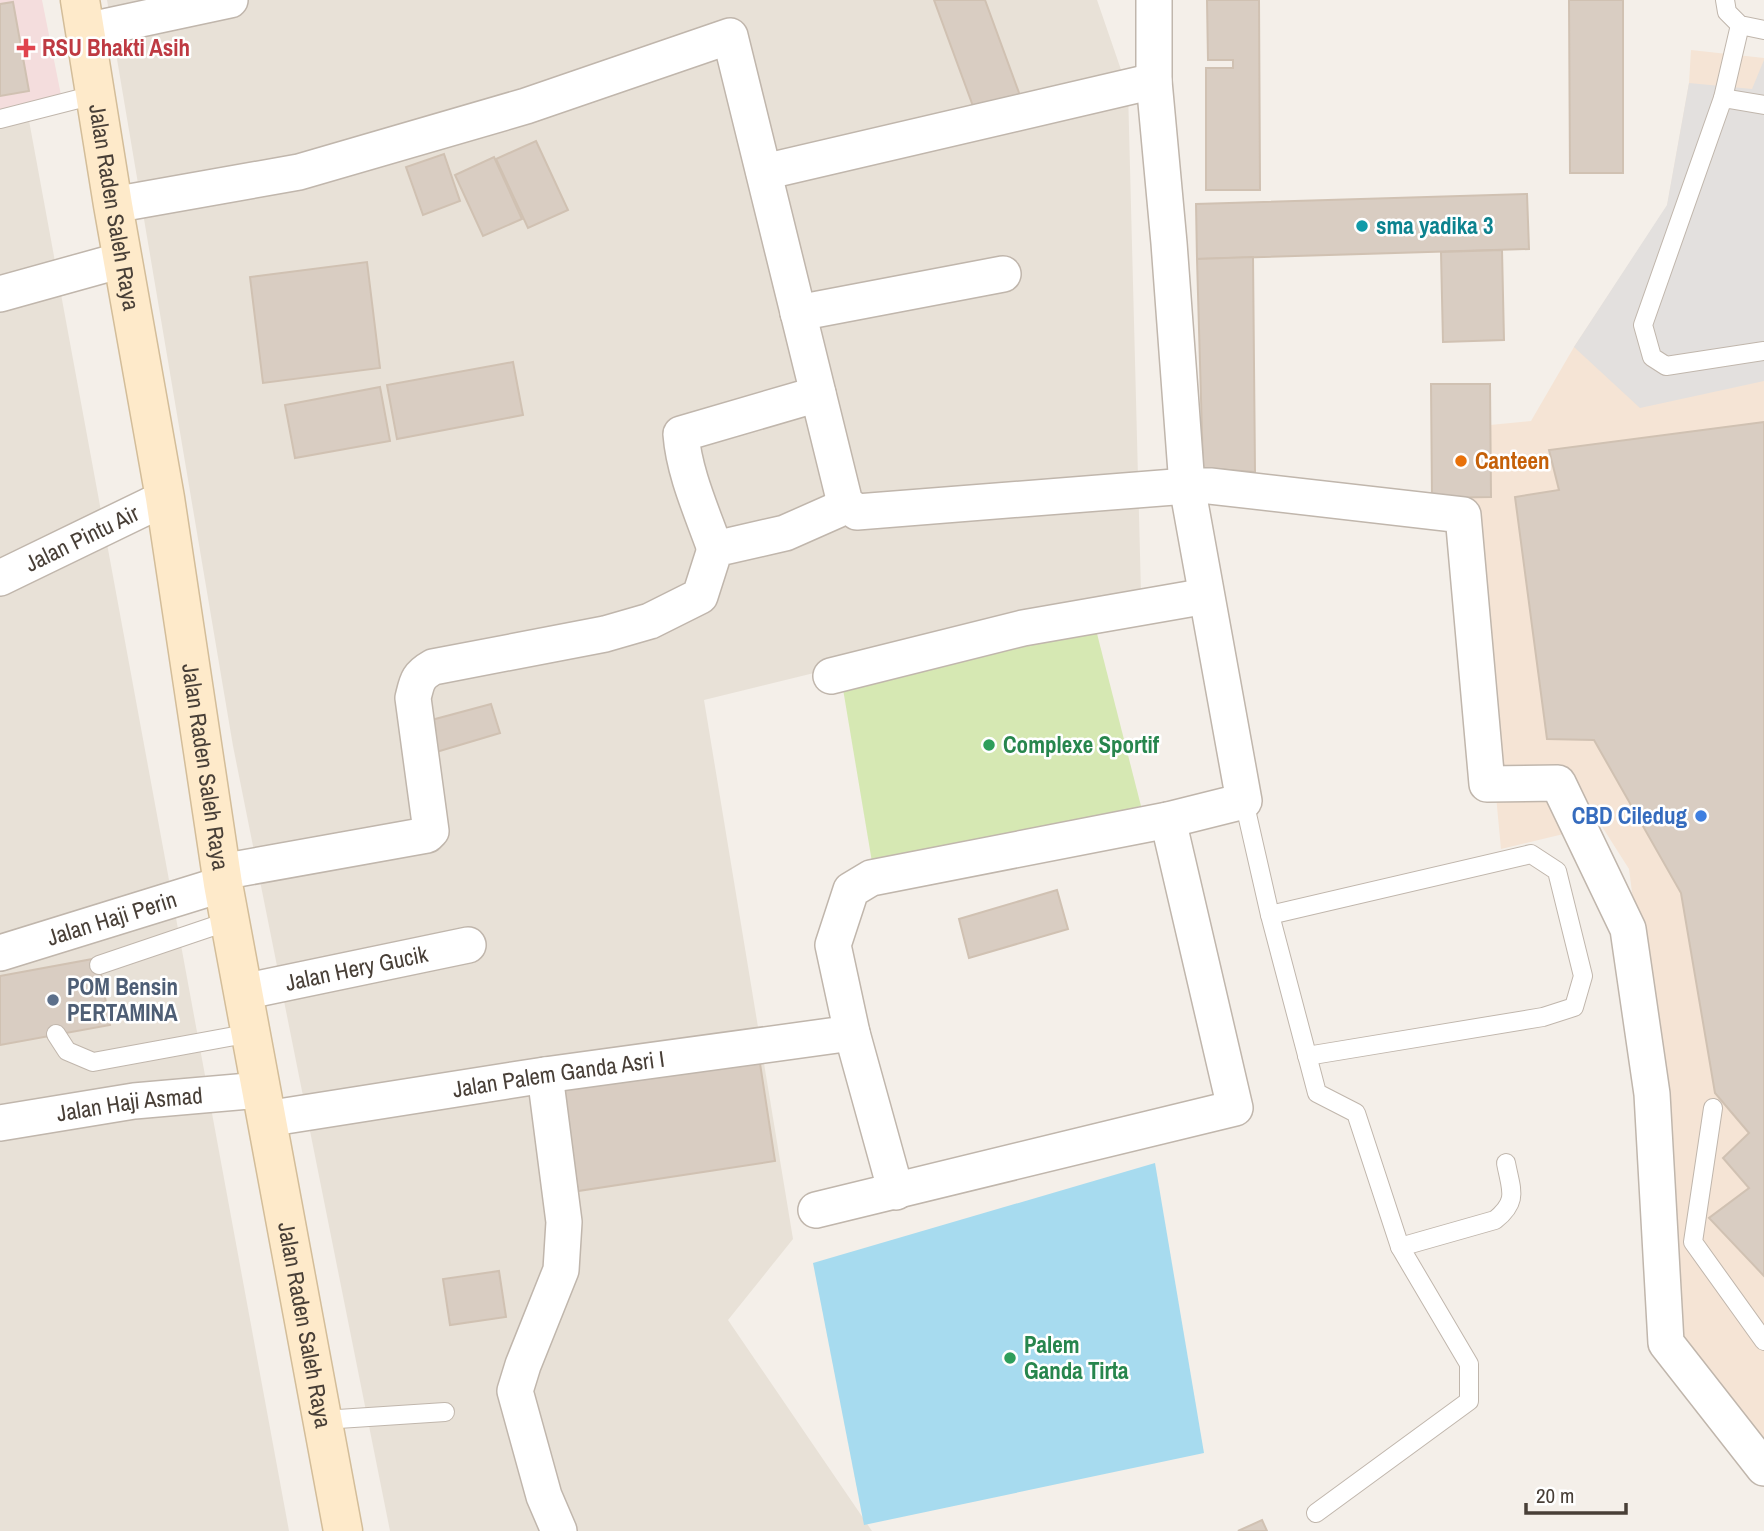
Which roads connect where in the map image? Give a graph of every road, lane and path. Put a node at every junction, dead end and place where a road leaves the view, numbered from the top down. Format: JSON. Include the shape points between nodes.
{"nodes":[{"id":1,"x":230,"y":0,"type":"edge"},
{"id":2,"x":1154,"y":0,"type":"edge"},
{"id":3,"x":1725,"y":0,"type":"edge"},
{"id":4,"x":82,"y":15,"type":"edge"},
{"id":5,"x":1740,"y":25,"type":"junction"},
{"id":6,"x":1764,"y":30,"type":"edge"},
{"id":7,"x":1154,"y":81,"type":"junction"},
{"id":8,"x":94,"y":95,"type":"junction"},
{"id":9,"x":1723,"y":98,"type":"junction"},
{"id":10,"x":1764,"y":105,"type":"edge"},
{"id":11,"x":0,"y":119,"type":"edge"},
{"id":12,"x":764,"y":172,"type":"junction"},
{"id":13,"x":113,"y":205,"type":"junction"},
{"id":14,"x":122,"y":260,"type":"junction"},
{"id":15,"x":1003,"y":275,"type":"dead end"},
{"id":16,"x":0,"y":294,"type":"edge"},
{"id":17,"x":798,"y":313,"type":"junction"},
{"id":18,"x":1764,"y":351,"type":"edge"},
{"id":19,"x":818,"y":394,"type":"junction"},
{"id":20,"x":1187,"y":486,"type":"junction"},
{"id":21,"x":165,"y":498,"type":"junction"},
{"id":22,"x":845,"y":503,"type":"junction"},
{"id":23,"x":715,"y":549,"type":"junction"},
{"id":24,"x":0,"y":578,"type":"edge"},
{"id":25,"x":1195,"y":598,"type":"dead end"},
{"id":26,"x":831,"y":676,"type":"dead end"},
{"id":27,"x":1244,"y":801,"type":"junction"},
{"id":28,"x":1168,"y":820,"type":"junction"},
{"id":29,"x":224,"y":892,"type":"junction"},
{"id":30,"x":1270,"y":915,"type":"junction"},
{"id":31,"x":468,"y":945,"type":"dead end"},
{"id":32,"x":0,"y":953,"type":"edge"},
{"id":33,"x":99,"y":965,"type":"dead end"},
{"id":34,"x":243,"y":992,"type":"junction"},
{"id":35,"x":251,"y":1033,"type":"junction"},
{"id":36,"x":852,"y":1033,"type":"junction"},
{"id":37,"x":56,"y":1034,"type":"dead end"},
{"id":38,"x":1307,"y":1056,"type":"junction"},
{"id":39,"x":545,"y":1075,"type":"junction"},
{"id":40,"x":264,"y":1105,"type":"junction"},
{"id":41,"x":1713,"y":1108,"type":"dead end"},
{"id":42,"x":0,"y":1124,"type":"edge"},
{"id":43,"x":1506,"y":1163,"type":"dead end"},
{"id":44,"x":896,"y":1192,"type":"junction"},
{"id":45,"x":816,"y":1210,"type":"dead end"},
{"id":46,"x":1400,"y":1247,"type":"junction"},
{"id":47,"x":1764,"y":1341,"type":"edge"},
{"id":48,"x":445,"y":1412,"type":"dead end"},
{"id":49,"x":323,"y":1420,"type":"junction"},
{"id":50,"x":1764,"y":1468,"type":"edge"},
{"id":51,"x":1317,"y":1513,"type":"dead end"},
{"id":52,"x":343,"y":1531,"type":"edge"},
{"id":53,"x":559,"y":1531,"type":"edge"}],
"edges":[{"from":1,"to":4,"type":"street"},
{"from":2,"to":7,"type":"street"},
{"from":3,"to":5,"type":"lane","via":[[1727,12]]},
{"from":4,"to":8,"type":"main road","name":"Jalan Raden Saleh Raya"},
{"from":5,"to":6,"type":"lane"},
{"from":5,"to":9,"type":"lane"},
{"from":7,"to":12,"type":"street"},
{"from":7,"to":20,"type":"street"},
{"from":8,"to":11,"type":"lane"},
{"from":8,"to":13,"type":"main road","name":"Jalan Raden Saleh Raya"},
{"from":9,"to":10,"type":"lane"},
{"from":9,"to":18,"type":"lane","via":[[1643,325],[1652,357],[1666,366]]},
{"from":12,"to":13,"type":"street","via":[[730,36],[526,106],[299,172]]},
{"from":12,"to":17,"type":"street"},
{"from":13,"to":14,"type":"main road","name":"Jalan Raden Saleh Raya"},
{"from":14,"to":16,"type":"street"},
{"from":14,"to":21,"type":"main road","name":"Jalan Raden Saleh Raya"},
{"from":15,"to":17,"type":"street"},
{"from":17,"to":19,"type":"street"},
{"from":19,"to":22,"type":"street"},
{"from":19,"to":23,"type":"street","via":[[681,434],[695,494]]},
{"from":20,"to":22,"type":"street","via":[[857,512]]},
{"from":20,"to":27,"type":"street"},
{"from":20,"to":50,"type":"street","via":[[1463,514],[1487,784],[1558,783],[1628,929],[1652,1094],[1666,1343]]},
{"from":21,"to":24,"type":"street","name":"Jalan Pintu Air"},
{"from":21,"to":29,"type":"main road","name":"Jalan Raden Saleh Raya"},
{"from":22,"to":23,"type":"street","via":[[785,533]]},
{"from":23,"to":29,"type":"street","name":"Jalan Haji Perin","via":[[700,596],[650,621],[424,672],[413,698],[431,831],[427,835],[351,849]]},
{"from":25,"to":26,"type":"street","via":[[1023,628]]},
{"from":27,"to":28,"type":"street"},
{"from":27,"to":30,"type":"lane"},
{"from":28,"to":36,"type":"street","via":[[871,878],[851,890],[833,945]]},
{"from":28,"to":44,"type":"street","via":[[1235,1108]]},
{"from":29,"to":32,"type":"street","name":"Jalan Haji Perin"},
{"from":29,"to":33,"type":"lane"},
{"from":29,"to":34,"type":"main road","name":"Jalan Raden Saleh Raya"},
{"from":30,"to":38,"type":"lane"},
{"from":30,"to":38,"type":"lane","via":[[1531,855],[1557,871],[1583,976],[1574,1007],[1543,1017]]},
{"from":31,"to":34,"type":"street","name":"Jalan Hery Gucik"},
{"from":34,"to":35,"type":"main road","name":"Jalan Raden Saleh Raya"},
{"from":35,"to":37,"type":"lane","via":[[93,1062],[66,1051]]},
{"from":35,"to":40,"type":"main road","name":"Jalan Raden Saleh Raya"},
{"from":36,"to":39,"type":"street","name":"Jalan Palem Ganda Asri I"},
{"from":36,"to":44,"type":"street"},
{"from":38,"to":46,"type":"lane","via":[[1317,1093],[1356,1113]]},
{"from":39,"to":40,"type":"street","name":"Jalan Palem Ganda Asri I"},
{"from":39,"to":53,"type":"street","via":[[564,1222],[561,1270],[515,1391],[544,1496]]},
{"from":40,"to":42,"type":"street","name":"Jalan Haji Asmad","via":[[134,1101]]},
{"from":40,"to":49,"type":"main road","name":"Jalan Raden Saleh Raya"},
{"from":41,"to":47,"type":"lane","via":[[1693,1242]]},
{"from":43,"to":46,"type":"lane","via":[[1512,1198],[1506,1211],[1494,1220]]},
{"from":44,"to":45,"type":"street"},
{"from":46,"to":51,"type":"lane","via":[[1469,1364],[1469,1401]]},
{"from":48,"to":49,"type":"lane"},
{"from":49,"to":52,"type":"main road","name":"Jalan Raden Saleh Raya"}]}
